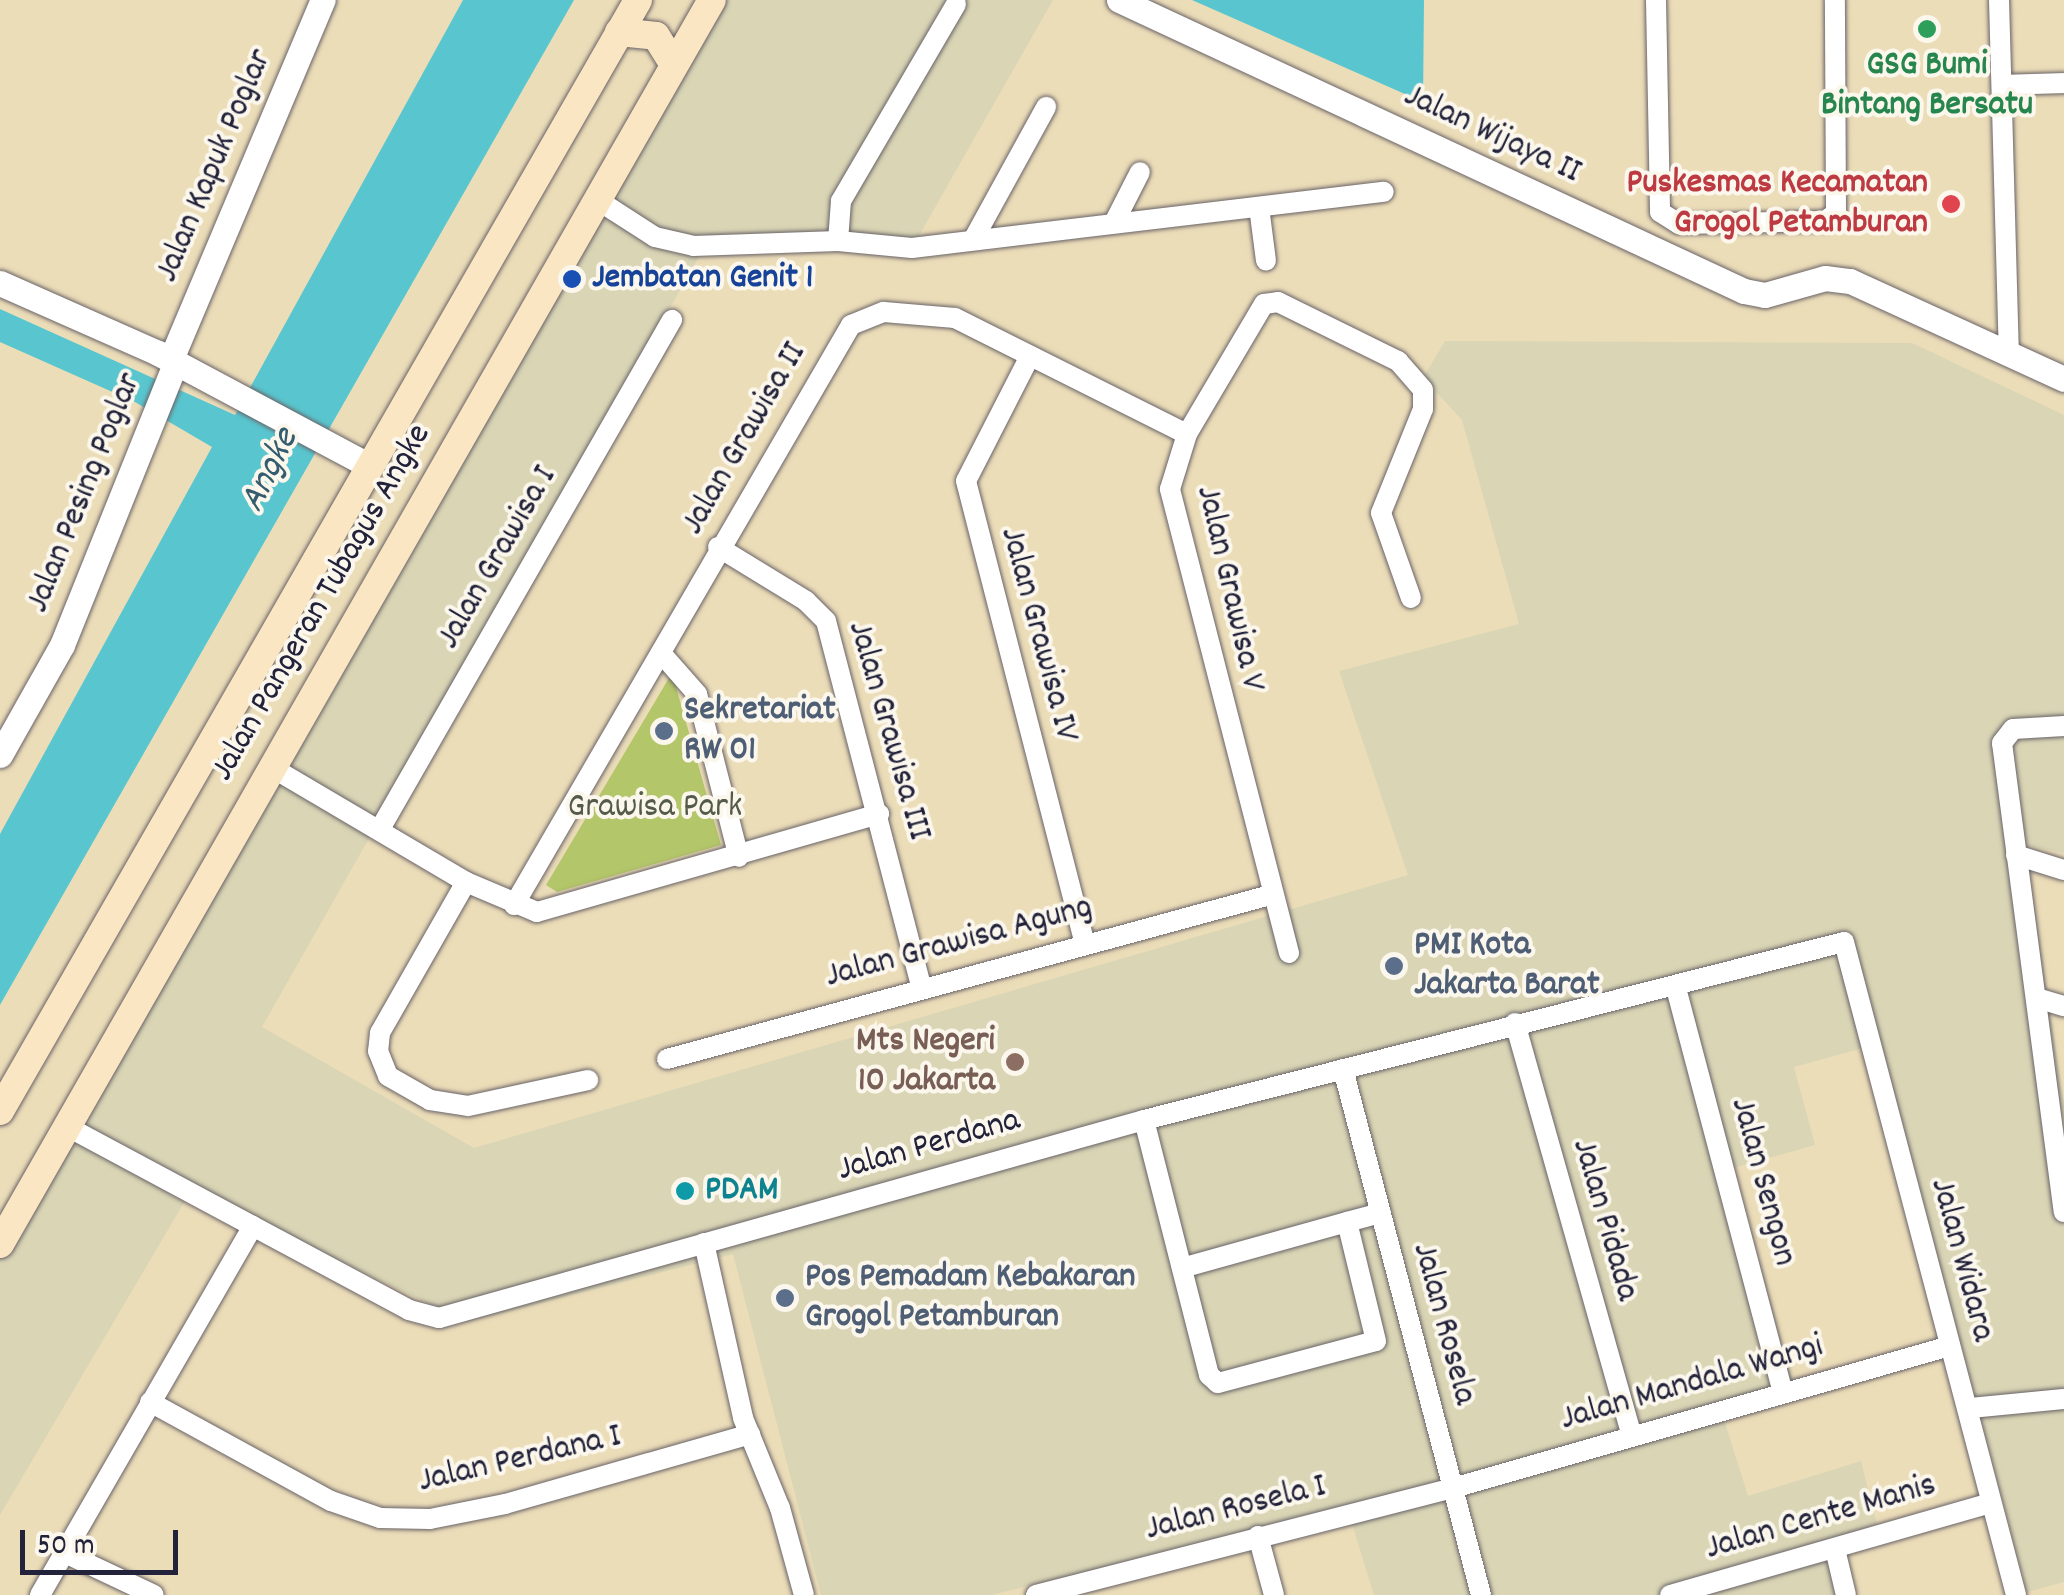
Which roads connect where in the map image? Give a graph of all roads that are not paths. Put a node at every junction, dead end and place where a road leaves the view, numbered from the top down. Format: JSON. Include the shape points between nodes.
{"nodes":[{"id":1,"x":323,"y":0,"type":"edge"},
{"id":2,"x":638,"y":0,"type":"edge"},
{"id":3,"x":712,"y":0,"type":"edge"},
{"id":4,"x":1120,"y":0,"type":"edge"},
{"id":5,"x":1656,"y":0,"type":"edge"},
{"id":6,"x":1835,"y":0,"type":"edge"},
{"id":7,"x":2000,"y":0,"type":"edge"},
{"id":8,"x":956,"y":4,"type":"dead end"},
{"id":9,"x":619,"y":32,"type":"junction"},
{"id":10,"x":674,"y":65,"type":"junction"},
{"id":11,"x":2064,"y":82,"type":"edge"},
{"id":12,"x":2002,"y":85,"type":"junction"},
{"id":13,"x":1046,"y":107,"type":"dead end"},
{"id":14,"x":1140,"y":172,"type":"dead end"},
{"id":15,"x":1384,"y":192,"type":"dead end"},
{"id":16,"x":606,"y":205,"type":"junction"},
{"id":17,"x":1259,"y":208,"type":"junction"},
{"id":18,"x":1114,"y":223,"type":"junction"},
{"id":19,"x":974,"y":240,"type":"junction"},
{"id":20,"x":838,"y":241,"type":"junction"},
{"id":21,"x":1266,"y":261,"type":"dead end"},
{"id":22,"x":0,"y":283,"type":"edge"},
{"id":23,"x":672,"y":320,"type":"dead end"},
{"id":24,"x":2009,"y":353,"type":"junction"},
{"id":25,"x":1030,"y":356,"type":"junction"},
{"id":26,"x":174,"y":366,"type":"junction"},
{"id":27,"x":2064,"y":379,"type":"edge"},
{"id":28,"x":1186,"y":434,"type":"junction"},
{"id":29,"x":358,"y":460,"type":"junction"},
{"id":30,"x":718,"y":547,"type":"junction"},
{"id":31,"x":1411,"y":598,"type":"dead end"},
{"id":32,"x":661,"y":653,"type":"junction"},
{"id":33,"x":2064,"y":726,"type":"edge"},
{"id":34,"x":0,"y":755,"type":"edge"},
{"id":35,"x":272,"y":767,"type":"junction"},
{"id":36,"x":879,"y":814,"type":"junction"},
{"id":37,"x":380,"y":829,"type":"junction"},
{"id":38,"x":2016,"y":855,"type":"junction"},
{"id":39,"x":739,"y":857,"type":"junction"},
{"id":40,"x":2064,"y":870,"type":"edge"},
{"id":41,"x":466,"y":882,"type":"junction"},
{"id":42,"x":1270,"y":894,"type":"junction"},
{"id":43,"x":514,"y":905,"type":"junction"},
{"id":44,"x":1084,"y":941,"type":"junction"},
{"id":45,"x":1844,"y":942,"type":"joint"},
{"id":46,"x":1289,"y":953,"type":"dead end"},
{"id":47,"x":921,"y":985,"type":"junction"},
{"id":48,"x":1676,"y":988,"type":"junction"},
{"id":49,"x":2037,"y":998,"type":"junction"},
{"id":50,"x":2064,"y":1006,"type":"edge"},
{"id":51,"x":1515,"y":1023,"type":"junction"},
{"id":52,"x":667,"y":1059,"type":"dead end"},
{"id":53,"x":1344,"y":1069,"type":"junction"},
{"id":54,"x":588,"y":1080,"type":"dead end"},
{"id":55,"x":0,"y":1112,"type":"edge"},
{"id":56,"x":1144,"y":1120,"type":"junction"},
{"id":57,"x":2058,"y":1126,"type":"edge"},
{"id":58,"x":68,"y":1127,"type":"junction"},
{"id":59,"x":2064,"y":1212,"type":"edge"},
{"id":60,"x":1381,"y":1213,"type":"junction"},
{"id":61,"x":1346,"y":1222,"type":"junction"},
{"id":62,"x":253,"y":1226,"type":"junction"},
{"id":63,"x":704,"y":1243,"type":"junction"},
{"id":64,"x":0,"y":1244,"type":"edge"},
{"id":65,"x":1182,"y":1268,"type":"junction"},
{"id":66,"x":1950,"y":1346,"type":"junction"},
{"id":67,"x":1782,"y":1392,"type":"junction"},
{"id":68,"x":2064,"y":1399,"type":"edge"},
{"id":69,"x":150,"y":1402,"type":"junction"},
{"id":70,"x":1970,"y":1408,"type":"junction"},
{"id":71,"x":750,"y":1434,"type":"junction"},
{"id":72,"x":1630,"y":1434,"type":"junction"},
{"id":73,"x":1452,"y":1488,"type":"junction"},
{"id":74,"x":1990,"y":1503,"type":"junction"},
{"id":75,"x":1258,"y":1536,"type":"junction"},
{"id":76,"x":1835,"y":1549,"type":"junction"},
{"id":77,"x":65,"y":1554,"type":"junction"},
{"id":78,"x":40,"y":1595,"type":"edge"},
{"id":79,"x":154,"y":1595,"type":"edge"},
{"id":80,"x":804,"y":1595,"type":"edge"},
{"id":81,"x":1036,"y":1595,"type":"edge"},
{"id":82,"x":1274,"y":1595,"type":"edge"},
{"id":83,"x":1481,"y":1595,"type":"edge"},
{"id":84,"x":1670,"y":1595,"type":"edge"},
{"id":85,"x":1846,"y":1595,"type":"edge"},
{"id":86,"x":2016,"y":1595,"type":"edge"}],
"edges":[{"from":1,"to":26,"type":"street","name":"Jalan Kapuk Poglar"},
{"from":2,"to":9,"type":"main road","name":"Jalan Pangeran Tubagus Angke"},
{"from":3,"to":10,"type":"main road","name":"Jalan Pangeran Tubagus Angke"},
{"from":4,"to":24,"type":"street","name":"Jalan Wijaya II","via":[[1744,291],[1765,295],[1842,279]]},
{"from":5,"to":6,"type":"street","via":[[1660,212],[1670,222],[1818,221],[1836,214]]},
{"from":7,"to":12,"type":"street"},
{"from":8,"to":20,"type":"street","via":[[842,201]]},
{"from":9,"to":10,"type":"main road","via":[[656,36]]},
{"from":9,"to":29,"type":"main road","name":"Jalan Pangeran Tubagus Angke"},
{"from":10,"to":16,"type":"main road","name":"Jalan Pangeran Tubagus Angke"},
{"from":11,"to":12,"type":"street"},
{"from":12,"to":24,"type":"street"},
{"from":13,"to":19,"type":"street"},
{"from":14,"to":18,"type":"street"},
{"from":15,"to":17,"type":"street"},
{"from":16,"to":20,"type":"street","via":[[656,237],[693,246]]},
{"from":16,"to":35,"type":"main road","name":"Jalan Pangeran Tubagus Angke"},
{"from":17,"to":18,"type":"street"},
{"from":17,"to":21,"type":"street"},
{"from":18,"to":19,"type":"street"},
{"from":19,"to":20,"type":"street","via":[[912,248]]},
{"from":22,"to":26,"type":"street"},
{"from":23,"to":37,"type":"street","name":"Jalan Grawisa I"},
{"from":24,"to":27,"type":"street"},
{"from":25,"to":28,"type":"street","name":"Jalan Grawisa II"},
{"from":25,"to":30,"type":"street","name":"Jalan Grawisa II","via":[[940,315],[884,312],[859,320]]},
{"from":25,"to":44,"type":"street","name":"Jalan Grawisa IV","via":[[966,481]]},
{"from":26,"to":29,"type":"street"},
{"from":26,"to":34,"type":"street","name":"Jalan Pesing Poglar","via":[[62,645]]},
{"from":28,"to":31,"type":"street","name":"Jalan Grawisa V","via":[[1264,304],[1278,302],[1398,361],[1423,390],[1423,410],[1384,501],[1381,525]]},
{"from":28,"to":42,"type":"street","name":"Jalan Grawisa V","via":[[1171,476],[1173,516]]},
{"from":29,"to":55,"type":"main road","name":"Jalan Pangeran Tubagus Angke"},
{"from":30,"to":32,"type":"street","name":"Jalan Grawisa II"},
{"from":30,"to":36,"type":"street","name":"Jalan Grawisa III","via":[[806,601],[826,621]]},
{"from":32,"to":39,"type":"street","via":[[697,694]]},
{"from":32,"to":43,"type":"street","name":"Jalan Grawisa II"},
{"from":33,"to":38,"type":"street","via":[[2014,729],[2004,737]]},
{"from":35,"to":37,"type":"street"},
{"from":35,"to":58,"type":"main road","name":"Jalan Pangeran Tubagus Angke"},
{"from":36,"to":39,"type":"street"},
{"from":36,"to":47,"type":"street","name":"Jalan Grawisa III"},
{"from":37,"to":41,"type":"street"},
{"from":38,"to":40,"type":"street"},
{"from":38,"to":49,"type":"street"},
{"from":39,"to":43,"type":"street","via":[[546,912]]},
{"from":41,"to":43,"type":"street"},
{"from":41,"to":54,"type":"street","via":[[380,1033],[378,1051],[388,1076],[430,1100],[468,1106]]},
{"from":42,"to":44,"type":"street","name":"Jalan Grawisa Agung"},
{"from":42,"to":46,"type":"street","name":"Jalan Grawisa V"},
{"from":44,"to":47,"type":"street","name":"Jalan Grawisa Agung"},
{"from":45,"to":48,"type":"street","name":"Jalan Perdana"},
{"from":45,"to":66,"type":"street","name":"Jalan Widara"},
{"from":47,"to":52,"type":"street","name":"Jalan Grawisa Agung"},
{"from":48,"to":51,"type":"street","name":"Jalan Perdana"},
{"from":48,"to":67,"type":"street","name":"Jalan Sengon"},
{"from":49,"to":50,"type":"street"},
{"from":49,"to":57,"type":"street"},
{"from":51,"to":53,"type":"street","name":"Jalan Perdana"},
{"from":51,"to":72,"type":"street","name":"Jalan Pidada"},
{"from":53,"to":56,"type":"street","name":"Jalan Perdana"},
{"from":53,"to":60,"type":"street","name":"Jalan Rosela"},
{"from":56,"to":63,"type":"street","name":"Jalan Perdana"},
{"from":56,"to":65,"type":"street"},
{"from":57,"to":59,"type":"street"},
{"from":58,"to":62,"type":"street","name":"Jalan Perdana"},
{"from":58,"to":64,"type":"main road","name":"Jalan Pangeran Tubagus Angke"},
{"from":60,"to":61,"type":"street"},
{"from":60,"to":73,"type":"street","name":"Jalan Rosela"},
{"from":61,"to":65,"type":"street"},
{"from":61,"to":65,"type":"street","via":[[1377,1334],[1369,1344],[1218,1383],[1209,1375]]},
{"from":62,"to":63,"type":"street","name":"Jalan Perdana","via":[[410,1310],[439,1318]]},
{"from":62,"to":69,"type":"street"},
{"from":63,"to":71,"type":"street"},
{"from":66,"to":67,"type":"street","name":"Jalan Mandala Wangi"},
{"from":66,"to":70,"type":"street","name":"Jalan Widara"},
{"from":67,"to":72,"type":"street","name":"Jalan Mandala Wangi"},
{"from":68,"to":70,"type":"street"},
{"from":69,"to":71,"type":"street","name":"Jalan Perdana I","via":[[331,1500],[380,1518],[430,1520],[505,1504]]},
{"from":69,"to":77,"type":"street"},
{"from":70,"to":74,"type":"street","name":"Jalan Widara"},
{"from":71,"to":80,"type":"street"},
{"from":72,"to":73,"type":"street","name":"Jalan Mandala Wangi"},
{"from":73,"to":75,"type":"street","name":"Jalan Rosela I"},
{"from":73,"to":83,"type":"street","name":"Jalan Rosela"},
{"from":74,"to":76,"type":"street","name":"Jalan Cente Manis"},
{"from":74,"to":86,"type":"street","name":"Jalan Widara"},
{"from":75,"to":81,"type":"street","name":"Jalan Rosela I"},
{"from":75,"to":82,"type":"street"},
{"from":76,"to":84,"type":"street","name":"Jalan Cente Manis"},
{"from":76,"to":85,"type":"street"},
{"from":77,"to":78,"type":"street"},
{"from":77,"to":79,"type":"street"}]}
